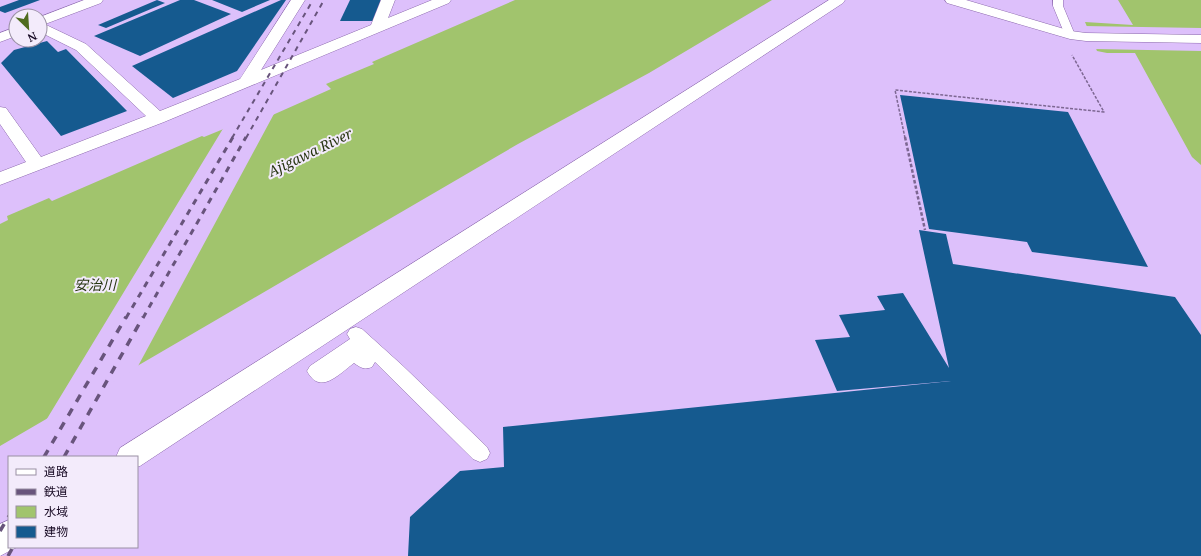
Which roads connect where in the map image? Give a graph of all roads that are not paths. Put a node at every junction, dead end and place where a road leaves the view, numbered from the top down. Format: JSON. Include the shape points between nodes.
{"nodes":[{"id":1,"x":96,"y":0,"type":"edge"},
{"id":2,"x":298,"y":0,"type":"edge"},
{"id":3,"x":388,"y":0,"type":"edge"},
{"id":4,"x":444,"y":0,"type":"edge"},
{"id":5,"x":838,"y":0,"type":"edge"},
{"id":6,"x":952,"y":0,"type":"edge"},
{"id":7,"x":1058,"y":0,"type":"edge"},
{"id":8,"x":48,"y":19,"type":"edge"},
{"id":9,"x":377,"y":27,"type":"junction"},
{"id":10,"x":48,"y":30,"type":"edge"},
{"id":11,"x":1070,"y":35,"type":"junction"},
{"id":12,"x":1201,"y":39,"type":"edge"},
{"id":13,"x":246,"y":81,"type":"junction"},
{"id":14,"x":0,"y":112,"type":"edge"},
{"id":15,"x":158,"y":118,"type":"junction"},
{"id":16,"x":37,"y":164,"type":"junction"},
{"id":17,"x":0,"y":179,"type":"edge"},
{"id":18,"x":366,"y":362,"type":"dead end"},
{"id":19,"x":480,"y":453,"type":"dead end"},
{"id":20,"x":132,"y":456,"type":"edge"}],
"edges":[{"from":1,"to":8,"type":"street"},
{"from":2,"to":13,"type":"street"},
{"from":3,"to":9,"type":"street"},
{"from":4,"to":9,"type":"street"},
{"from":5,"to":20,"type":"street"},
{"from":6,"to":11,"type":"street"},
{"from":7,"to":11,"type":"lane"},
{"from":9,"to":13,"type":"street"},
{"from":10,"to":15,"type":"street","via":[[81,47]]},
{"from":11,"to":12,"type":"street"},
{"from":13,"to":15,"type":"street"},
{"from":14,"to":16,"type":"street"},
{"from":15,"to":16,"type":"street"},
{"from":16,"to":17,"type":"street"},
{"from":18,"to":19,"type":"lane","via":[[355,353],[321,376],[316,372],[359,337]]}]}
